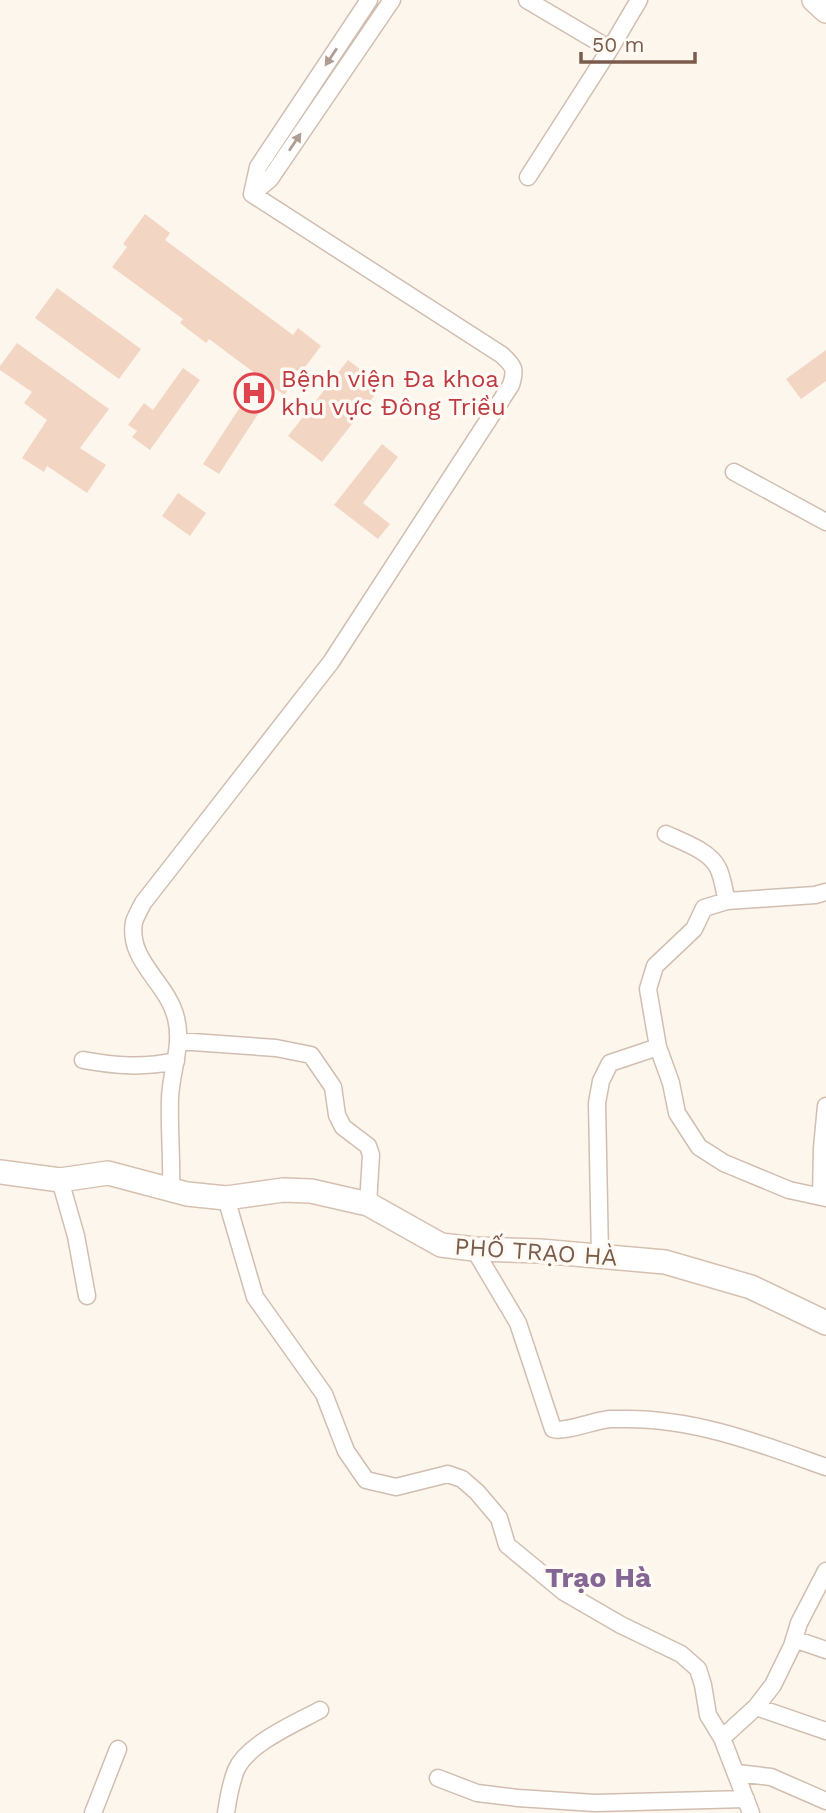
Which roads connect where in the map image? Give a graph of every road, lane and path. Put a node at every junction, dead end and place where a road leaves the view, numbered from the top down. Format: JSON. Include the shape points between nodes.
{"nodes":[{"id":1,"x":369,"y":0,"type":"edge"},
{"id":2,"x":527,"y":0,"type":"edge"},
{"id":3,"x":639,"y":0,"type":"edge"},
{"id":4,"x":814,"y":0,"type":"edge"},
{"id":5,"x":384,"y":3,"type":"edge"},
{"id":6,"x":826,"y":11,"type":"edge"},
{"id":7,"x":610,"y":48,"type":"junction"},
{"id":8,"x":528,"y":177,"type":"dead end"},
{"id":9,"x":252,"y":194,"type":"junction"},
{"id":10,"x":733,"y":472,"type":"dead end"},
{"id":11,"x":826,"y":522,"type":"edge"},
{"id":12,"x":666,"y":834,"type":"dead end"},
{"id":13,"x":826,"y":892,"type":"edge"},
{"id":14,"x":727,"y":901,"type":"junction"},
{"id":15,"x":178,"y":1041,"type":"junction"},
{"id":16,"x":658,"y":1047,"type":"junction"},
{"id":17,"x":83,"y":1060,"type":"dead end"},
{"id":18,"x":176,"y":1061,"type":"junction"},
{"id":19,"x":826,"y":1106,"type":"edge"},
{"id":20,"x":0,"y":1172,"type":"edge"},
{"id":21,"x":60,"y":1180,"type":"junction"},
{"id":22,"x":171,"y":1189,"type":"junction"},
{"id":23,"x":226,"y":1198,"type":"junction"},
{"id":24,"x":824,"y":1198,"type":"edge"},
{"id":25,"x":368,"y":1203,"type":"junction"},
{"id":26,"x":474,"y":1249,"type":"junction"},
{"id":27,"x":600,"y":1256,"type":"junction"},
{"id":28,"x":87,"y":1296,"type":"dead end"},
{"id":29,"x":826,"y":1323,"type":"edge"},
{"id":30,"x":826,"y":1467,"type":"edge"},
{"id":31,"x":826,"y":1571,"type":"edge"},
{"id":32,"x":794,"y":1639,"type":"junction"},
{"id":33,"x":826,"y":1650,"type":"edge"},
{"id":34,"x":756,"y":1707,"type":"junction"},
{"id":35,"x":320,"y":1710,"type":"dead end"},
{"id":36,"x":826,"y":1731,"type":"edge"},
{"id":37,"x":722,"y":1738,"type":"junction"},
{"id":38,"x":118,"y":1749,"type":"dead end"},
{"id":39,"x":737,"y":1773,"type":"junction"},
{"id":40,"x":438,"y":1778,"type":"dead end"},
{"id":41,"x":826,"y":1801,"type":"edge"},
{"id":42,"x":749,"y":1806,"type":"edge"},
{"id":43,"x":595,"y":1808,"type":"edge"},
{"id":44,"x":93,"y":1813,"type":"edge"},
{"id":45,"x":226,"y":1813,"type":"edge"}],
"edges":[{"from":1,"to":9,"type":"street","one_way":true,"via":[[258,167]]},
{"from":2,"to":7,"type":"street"},
{"from":3,"to":7,"type":"street"},
{"from":4,"to":6,"type":"street"},
{"from":9,"to":5,"type":"street","one_way":true,"via":[[270,179]]},
{"from":7,"to":8,"type":"street"},
{"from":9,"to":15,"type":"street","via":[[502,355],[513,365],[514,375],[331,662],[134,920],[133,942],[169,998],[177,1019]]},
{"from":10,"to":11,"type":"street"},
{"from":12,"to":14,"type":"street","via":[[714,861]]},
{"from":13,"to":14,"type":"street"},
{"from":14,"to":16,"type":"street","via":[[704,908],[694,929],[654,966],[648,989]]},
{"from":15,"to":18,"type":"street"},
{"from":15,"to":25,"type":"street","via":[[311,1055],[333,1087],[337,1115],[344,1127],[368,1146]]},
{"from":16,"to":24,"type":"street","via":[[677,1113],[699,1147],[724,1163],[789,1190]]},
{"from":16,"to":27,"type":"street","via":[[610,1063],[601,1081],[597,1103]]},
{"from":17,"to":18,"type":"street","via":[[120,1066]]},
{"from":18,"to":22,"type":"street","via":[[170,1097]]},
{"from":19,"to":24,"type":"street"},
{"from":20,"to":21,"type":"street","name":"PHỐ TRẠO HÀ"},
{"from":21,"to":22,"type":"street","name":"PHỐ TRẠO HÀ","via":[[108,1173]]},
{"from":21,"to":28,"type":"street"},
{"from":22,"to":23,"type":"street","name":"PHỐ TRẠO HÀ"},
{"from":23,"to":25,"type":"street","name":"PHỐ TRẠO HÀ","via":[[293,1190]]},
{"from":23,"to":37,"type":"street","via":[[255,1297],[324,1394],[346,1451],[366,1480],[396,1487],[448,1474],[462,1479],[499,1518],[507,1545],[564,1592],[681,1654],[698,1669],[708,1716]]},
{"from":25,"to":26,"type":"street","name":"PHỐ TRẠO HÀ","via":[[441,1245]]},
{"from":26,"to":27,"type":"street","name":"PHỐ TRẠO HÀ"},
{"from":26,"to":30,"type":"street","via":[[518,1323],[553,1429],[611,1419],[674,1422],[744,1438]]},
{"from":27,"to":29,"type":"street","name":"PHỐ TRẠO HÀ","via":[[665,1262],[706,1273],[751,1287]]},
{"from":31,"to":32,"type":"street"},
{"from":32,"to":33,"type":"street"},
{"from":32,"to":34,"type":"street","via":[[773,1685]]},
{"from":34,"to":36,"type":"street"},
{"from":34,"to":37,"type":"street"},
{"from":35,"to":45,"type":"street","via":[[255,1748],[237,1768]]},
{"from":37,"to":39,"type":"street"},
{"from":38,"to":44,"type":"street"},
{"from":39,"to":41,"type":"street","via":[[771,1777]]},
{"from":39,"to":42,"type":"street"},
{"from":40,"to":43,"type":"street","via":[[493,1796]]},
{"from":42,"to":43,"type":"street"}]}
